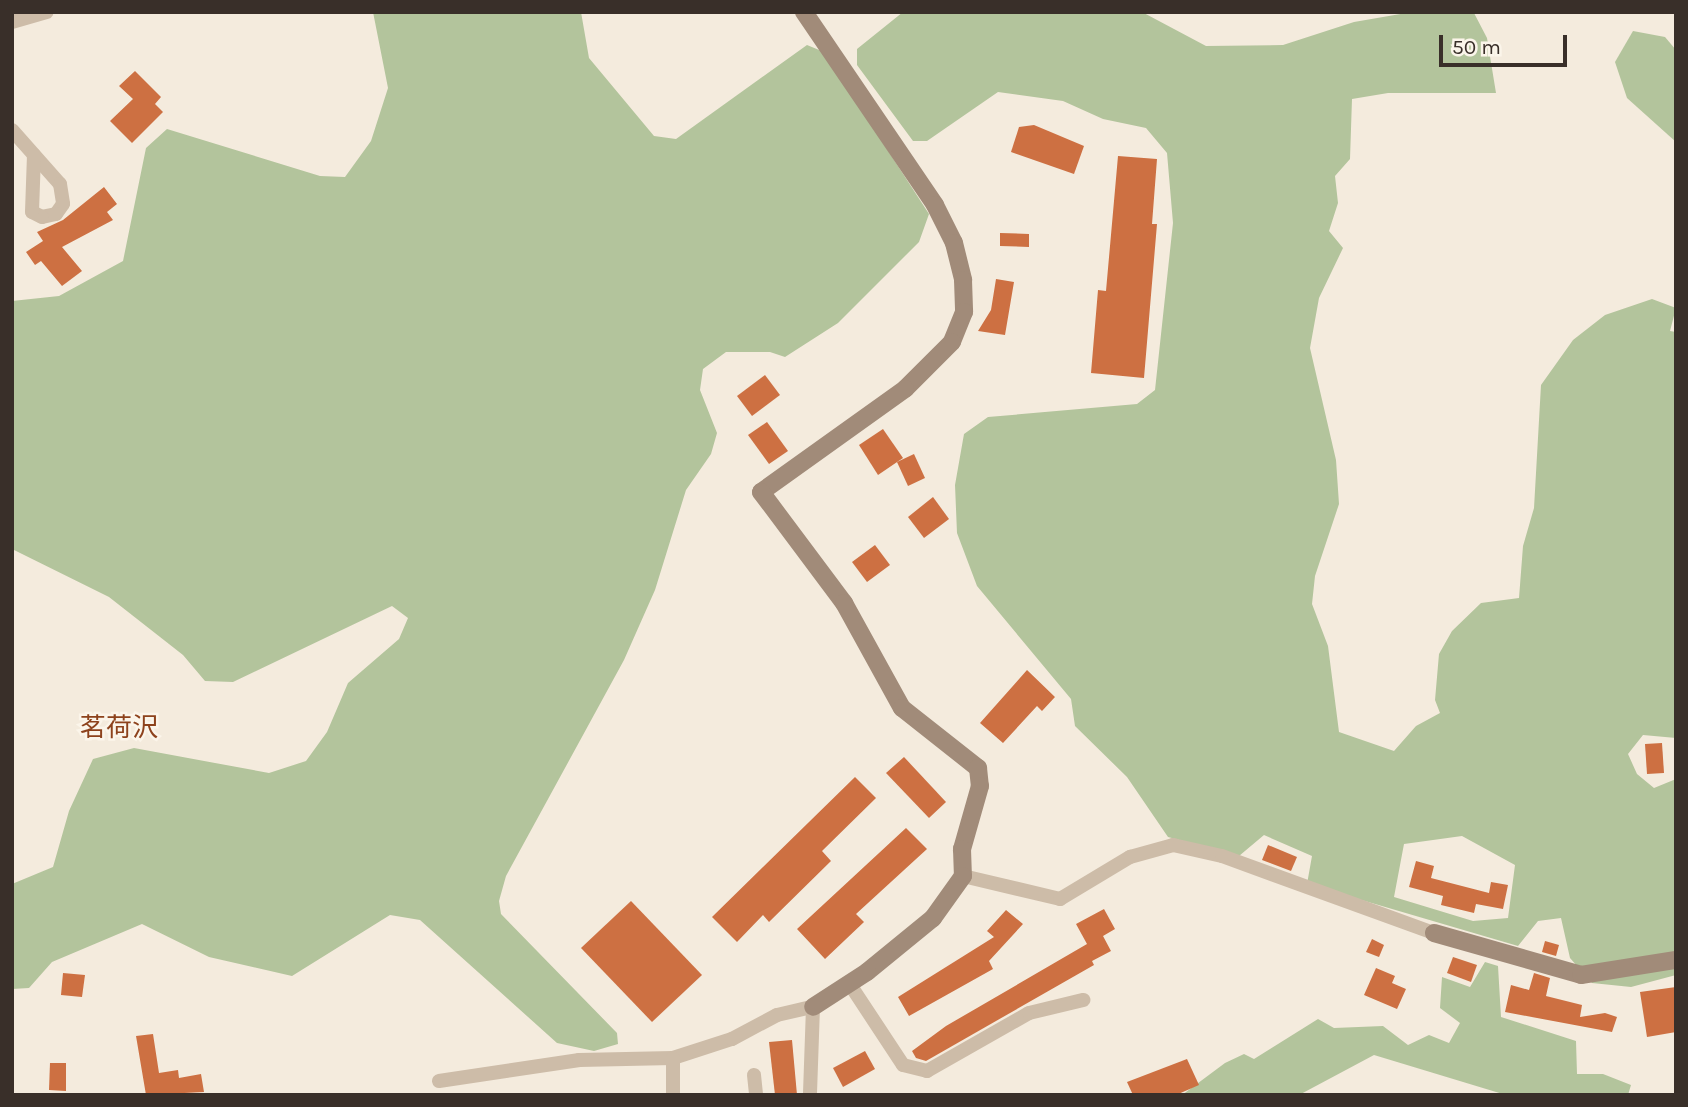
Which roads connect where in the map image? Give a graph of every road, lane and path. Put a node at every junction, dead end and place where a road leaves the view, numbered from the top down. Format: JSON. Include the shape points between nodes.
{"nodes":[{"id":1,"x":47,"y":12,"type":"edge"},
{"id":2,"x":804,"y":12,"type":"edge"},
{"id":3,"x":12,"y":22,"type":"edge"},
{"id":4,"x":12,"y":130,"type":"edge"},
{"id":5,"x":34,"y":155,"type":"dead end"},
{"id":6,"x":963,"y":876,"type":"junction"},
{"id":7,"x":1434,"y":933,"type":"joint"},
{"id":8,"x":1676,"y":960,"type":"edge"},
{"id":9,"x":849,"y":983,"type":"junction"},
{"id":10,"x":1083,"y":1000,"type":"dead end"},
{"id":11,"x":813,"y":1007,"type":"junction"},
{"id":12,"x":673,"y":1058,"type":"junction"},
{"id":13,"x":754,"y":1075,"type":"dead end"},
{"id":14,"x":439,"y":1082,"type":"dead end"},
{"id":15,"x":673,"y":1095,"type":"edge"},
{"id":16,"x":755,"y":1095,"type":"edge"},
{"id":17,"x":810,"y":1095,"type":"edge"}],
"edges":[{"from":1,"to":3,"type":"street"},
{"from":2,"to":6,"type":"street","via":[[935,205],[954,243],[963,280],[964,312],[952,342],[905,389],[761,492],[844,603],[902,708],[978,768],[980,786],[962,849]]},
{"from":4,"to":5,"type":"street"},
{"from":6,"to":7,"type":"street","via":[[1060,899],[1130,857],[1172,845],[1222,856]]},
{"from":6,"to":9,"type":"street","via":[[933,918]]},
{"from":7,"to":8,"type":"street","via":[[1581,975]]},
{"from":9,"to":10,"type":"street","via":[[903,1065],[928,1070],[1029,1013]]},
{"from":9,"to":11,"type":"street"},
{"from":11,"to":12,"type":"street","via":[[777,1015],[732,1039]]},
{"from":11,"to":17,"type":"street"},
{"from":12,"to":14,"type":"street","via":[[579,1060]]},
{"from":12,"to":15,"type":"street"},
{"from":13,"to":16,"type":"street"}]}
